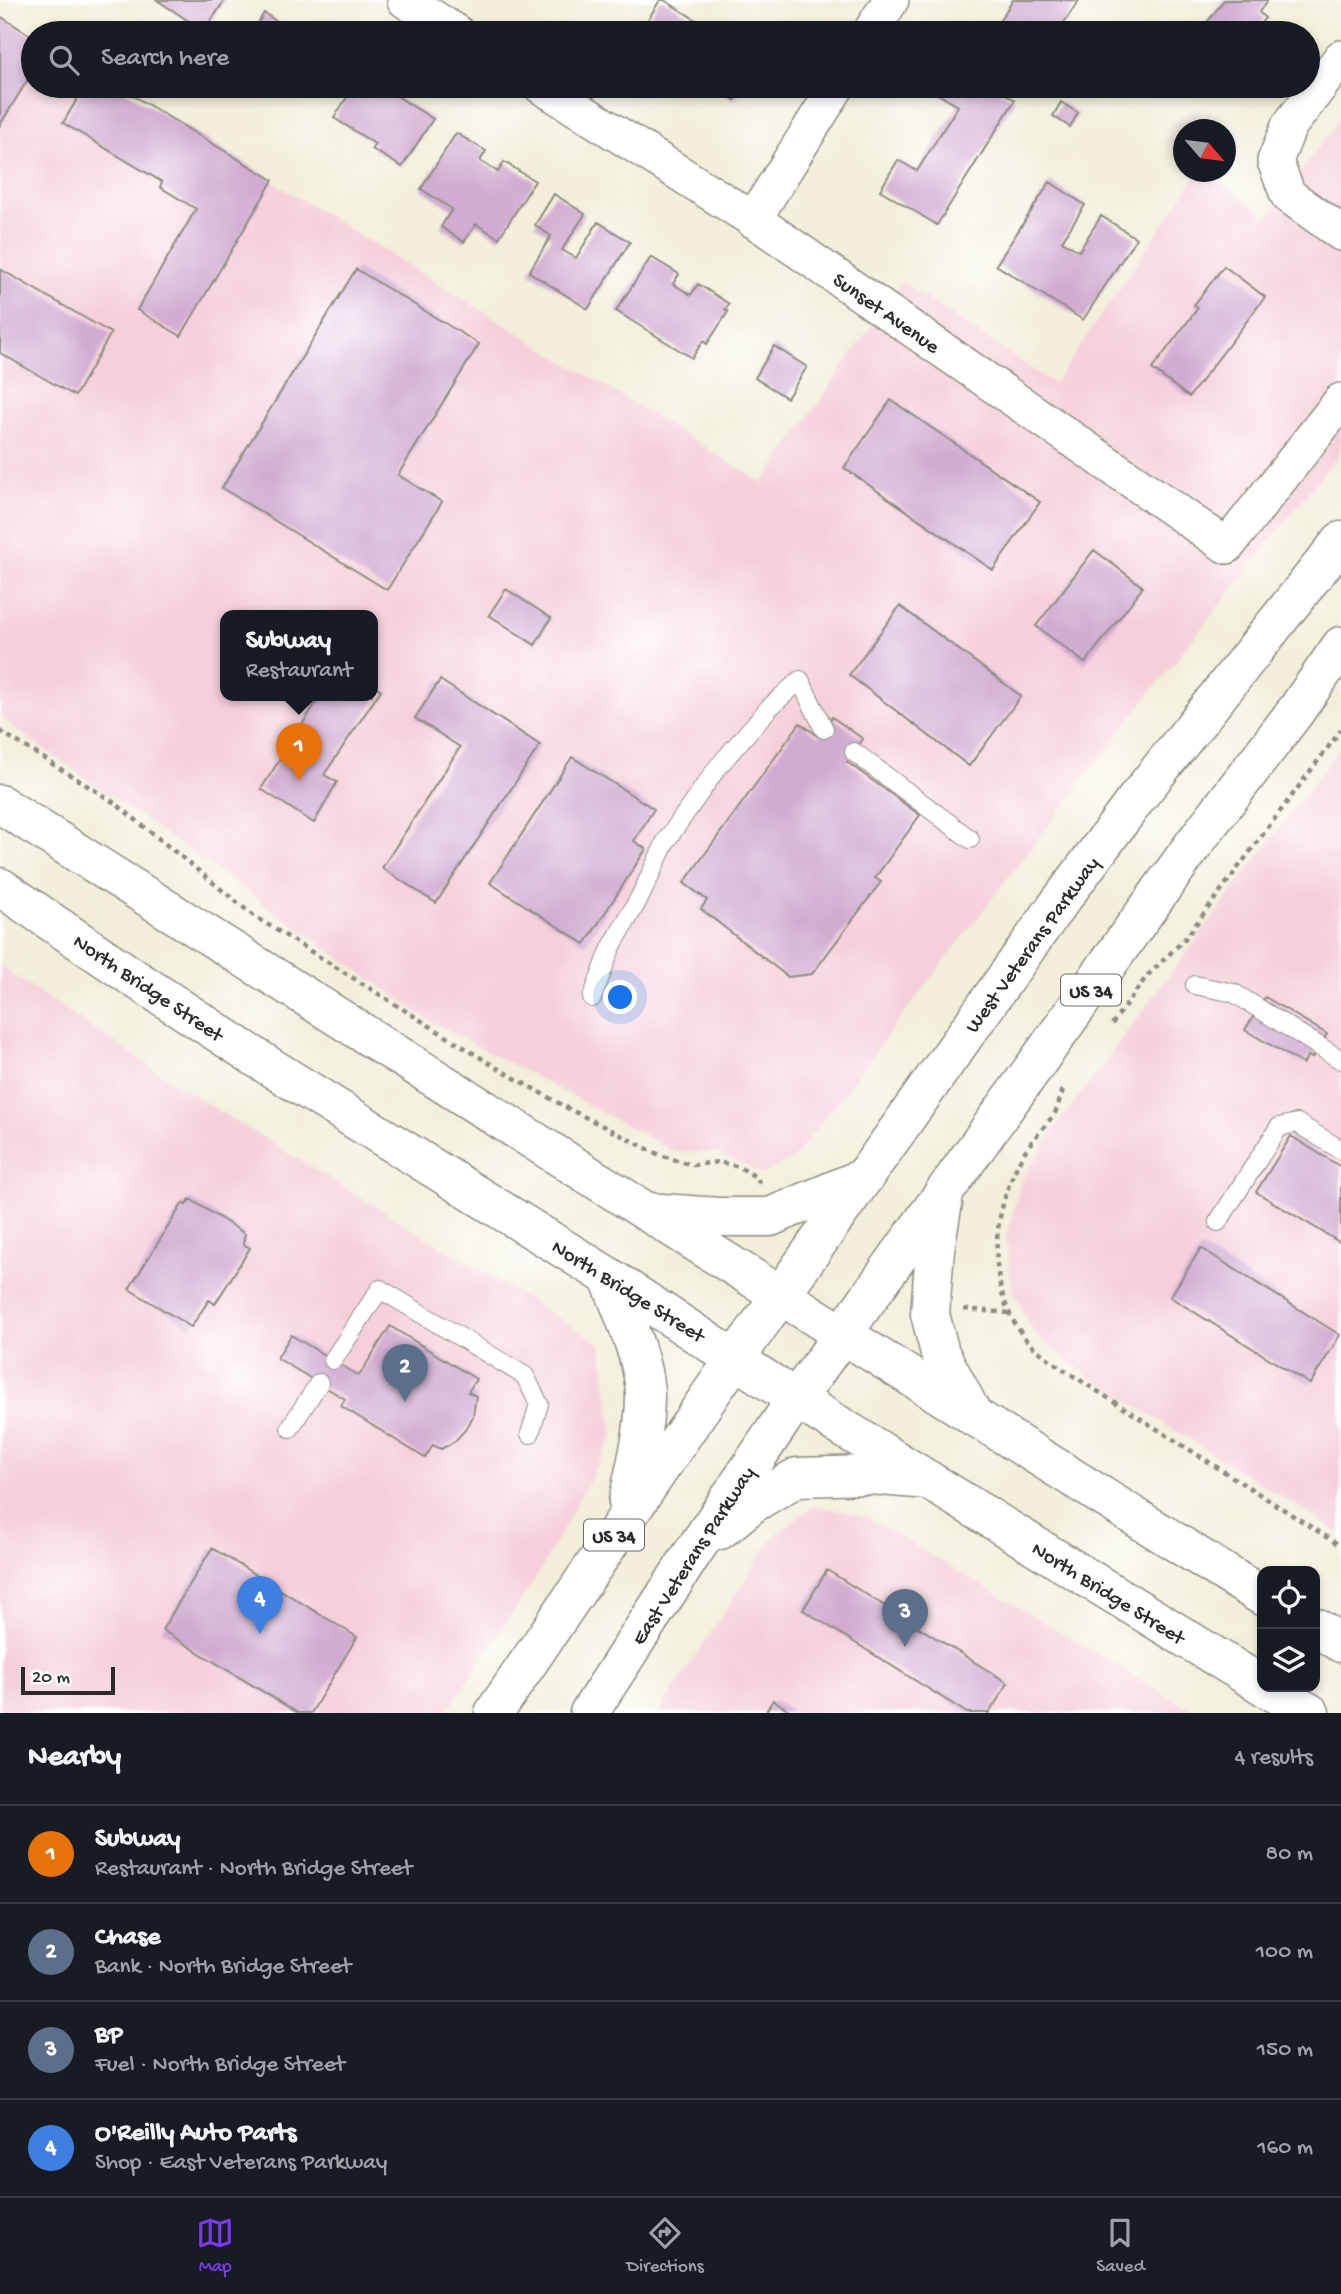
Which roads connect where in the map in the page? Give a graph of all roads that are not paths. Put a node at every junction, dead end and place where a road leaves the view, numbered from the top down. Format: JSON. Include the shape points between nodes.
{"nodes":[{"id":1,"x":405,"y":0,"type":"edge"},
{"id":2,"x":891,"y":0,"type":"edge"},
{"id":3,"x":438,"y":21,"type":"edge"},
{"id":4,"x":878,"y":21,"type":"edge"},
{"id":5,"x":1341,"y":58,"type":"edge"},
{"id":6,"x":1320,"y":85,"type":"edge"},
{"id":7,"x":560,"y":98,"type":"edge"},
{"id":8,"x":829,"y":98,"type":"edge"},
{"id":9,"x":1310,"y":98,"type":"edge"},
{"id":10,"x":753,"y":220,"type":"junction"},
{"id":11,"x":1341,"y":233,"type":"edge"},
{"id":12,"x":1341,"y":401,"type":"edge"},
{"id":13,"x":1341,"y":541,"type":"edge"},
{"id":14,"x":1341,"y":646,"type":"edge"},
{"id":15,"x":824,"y":729,"type":"dead end"},
{"id":16,"x":854,"y":752,"type":"dead end"},
{"id":17,"x":0,"y":804,"type":"edge"},
{"id":18,"x":970,"y":839,"type":"dead end"},
{"id":19,"x":0,"y":887,"type":"edge"},
{"id":20,"x":1195,"y":985,"type":"dead end"},
{"id":21,"x":592,"y":998,"type":"dead end"},
{"id":22,"x":1341,"y":1060,"type":"edge"},
{"id":23,"x":1341,"y":1150,"type":"edge"},
{"id":24,"x":865,"y":1177,"type":"junction"},
{"id":25,"x":945,"y":1193,"type":"junction"},
{"id":26,"x":647,"y":1212,"type":"junction"},
{"id":27,"x":1217,"y":1222,"type":"dead end"},
{"id":28,"x":609,"y":1277,"type":"junction"},
{"id":29,"x":780,"y":1296,"type":"junction"},
{"id":30,"x":844,"y":1335,"type":"junction"},
{"id":31,"x":736,"y":1358,"type":"junction"},
{"id":32,"x":333,"y":1360,"type":"dead end"},
{"id":33,"x":319,"y":1383,"type":"dead end"},
{"id":34,"x":796,"y":1399,"type":"junction"},
{"id":35,"x":974,"y":1417,"type":"junction"},
{"id":36,"x":290,"y":1428,"type":"dead end"},
{"id":37,"x":530,"y":1434,"type":"dead end"},
{"id":38,"x":928,"y":1480,"type":"junction"},
{"id":39,"x":625,"y":1519,"type":"junction"},
{"id":40,"x":694,"y":1551,"type":"junction"},
{"id":41,"x":1257,"y":1593,"type":"edge"},
{"id":42,"x":1318,"y":1629,"type":"edge"},
{"id":43,"x":1341,"y":1643,"type":"edge"},
{"id":44,"x":1257,"y":1682,"type":"edge"},
{"id":45,"x":1274,"y":1692,"type":"edge"},
{"id":46,"x":494,"y":1713,"type":"edge"},
{"id":47,"x":589,"y":1713,"type":"edge"},
{"id":48,"x":1310,"y":1713,"type":"edge"}],
"edges":[{"from":1,"to":3,"type":"street"},
{"from":2,"to":4,"type":"street"},
{"from":5,"to":6,"type":"street"},
{"from":7,"to":10,"type":"street","name":"Sunset Avenue"},
{"from":8,"to":10,"type":"street"},
{"from":9,"to":11,"type":"street","via":[[1289,126],[1275,162],[1288,195]]},
{"from":10,"to":12,"type":"street","name":"Sunset Avenue","via":[[1227,546]]},
{"from":13,"to":24,"type":"main road","name":"West Veterans Parkway","number":"US 34","via":[[1129,808]]},
{"from":14,"to":25,"type":"main road","number":"US 34"},
{"from":15,"to":21,"type":"lane","via":[[800,680],[717,768],[666,841],[611,948]]},
{"from":16,"to":18,"type":"lane"},
{"from":17,"to":26,"type":"main road"},
{"from":19,"to":28,"type":"main road","name":"North Bridge Street","via":[[272,1068]]},
{"from":20,"to":22,"type":"lane","via":[[1234,993]]},
{"from":23,"to":27,"type":"lane","via":[[1297,1123],[1279,1127]]},
{"from":24,"to":26,"type":"main road","via":[[770,1217]]},
{"from":24,"to":29,"type":"main road","name":"West Veterans Parkway","number":"US 34"},
{"from":25,"to":30,"type":"main road","number":"US 34"},
{"from":25,"to":35,"type":"main road","via":[[930,1314],[940,1353]]},
{"from":26,"to":29,"type":"main road"},
{"from":28,"to":31,"type":"main road","name":"North Bridge Street"},
{"from":28,"to":39,"type":"main road","via":[[635,1345],[645,1394]]},
{"from":29,"to":30,"type":"main road"},
{"from":29,"to":31,"type":"main road","name":"West Veterans Parkway","number":"US 34"},
{"from":30,"to":34,"type":"main road","number":"US 34"},
{"from":30,"to":35,"type":"main road"},
{"from":31,"to":34,"type":"main road","name":"North Bridge Street"},
{"from":31,"to":39,"type":"main road","number":"US 34"},
{"from":32,"to":37,"type":"lane","via":[[380,1289],[525,1376],[539,1404]]},
{"from":33,"to":36,"type":"lane"},
{"from":34,"to":38,"type":"main road","name":"North Bridge Street"},
{"from":34,"to":40,"type":"main road","name":"East Veterans Parkway","number":"US 34"},
{"from":35,"to":41,"type":"main road"},
{"from":38,"to":40,"type":"main road","via":[[869,1475],[797,1477],[752,1504]]},
{"from":38,"to":44,"type":"main road","name":"North Bridge Street"},
{"from":39,"to":46,"type":"main road","number":"US 34"},
{"from":40,"to":47,"type":"main road","name":"East Veterans Parkway","number":"US 34"},
{"from":42,"to":43,"type":"main road"},
{"from":45,"to":48,"type":"main road","name":"North Bridge Street"}]}
